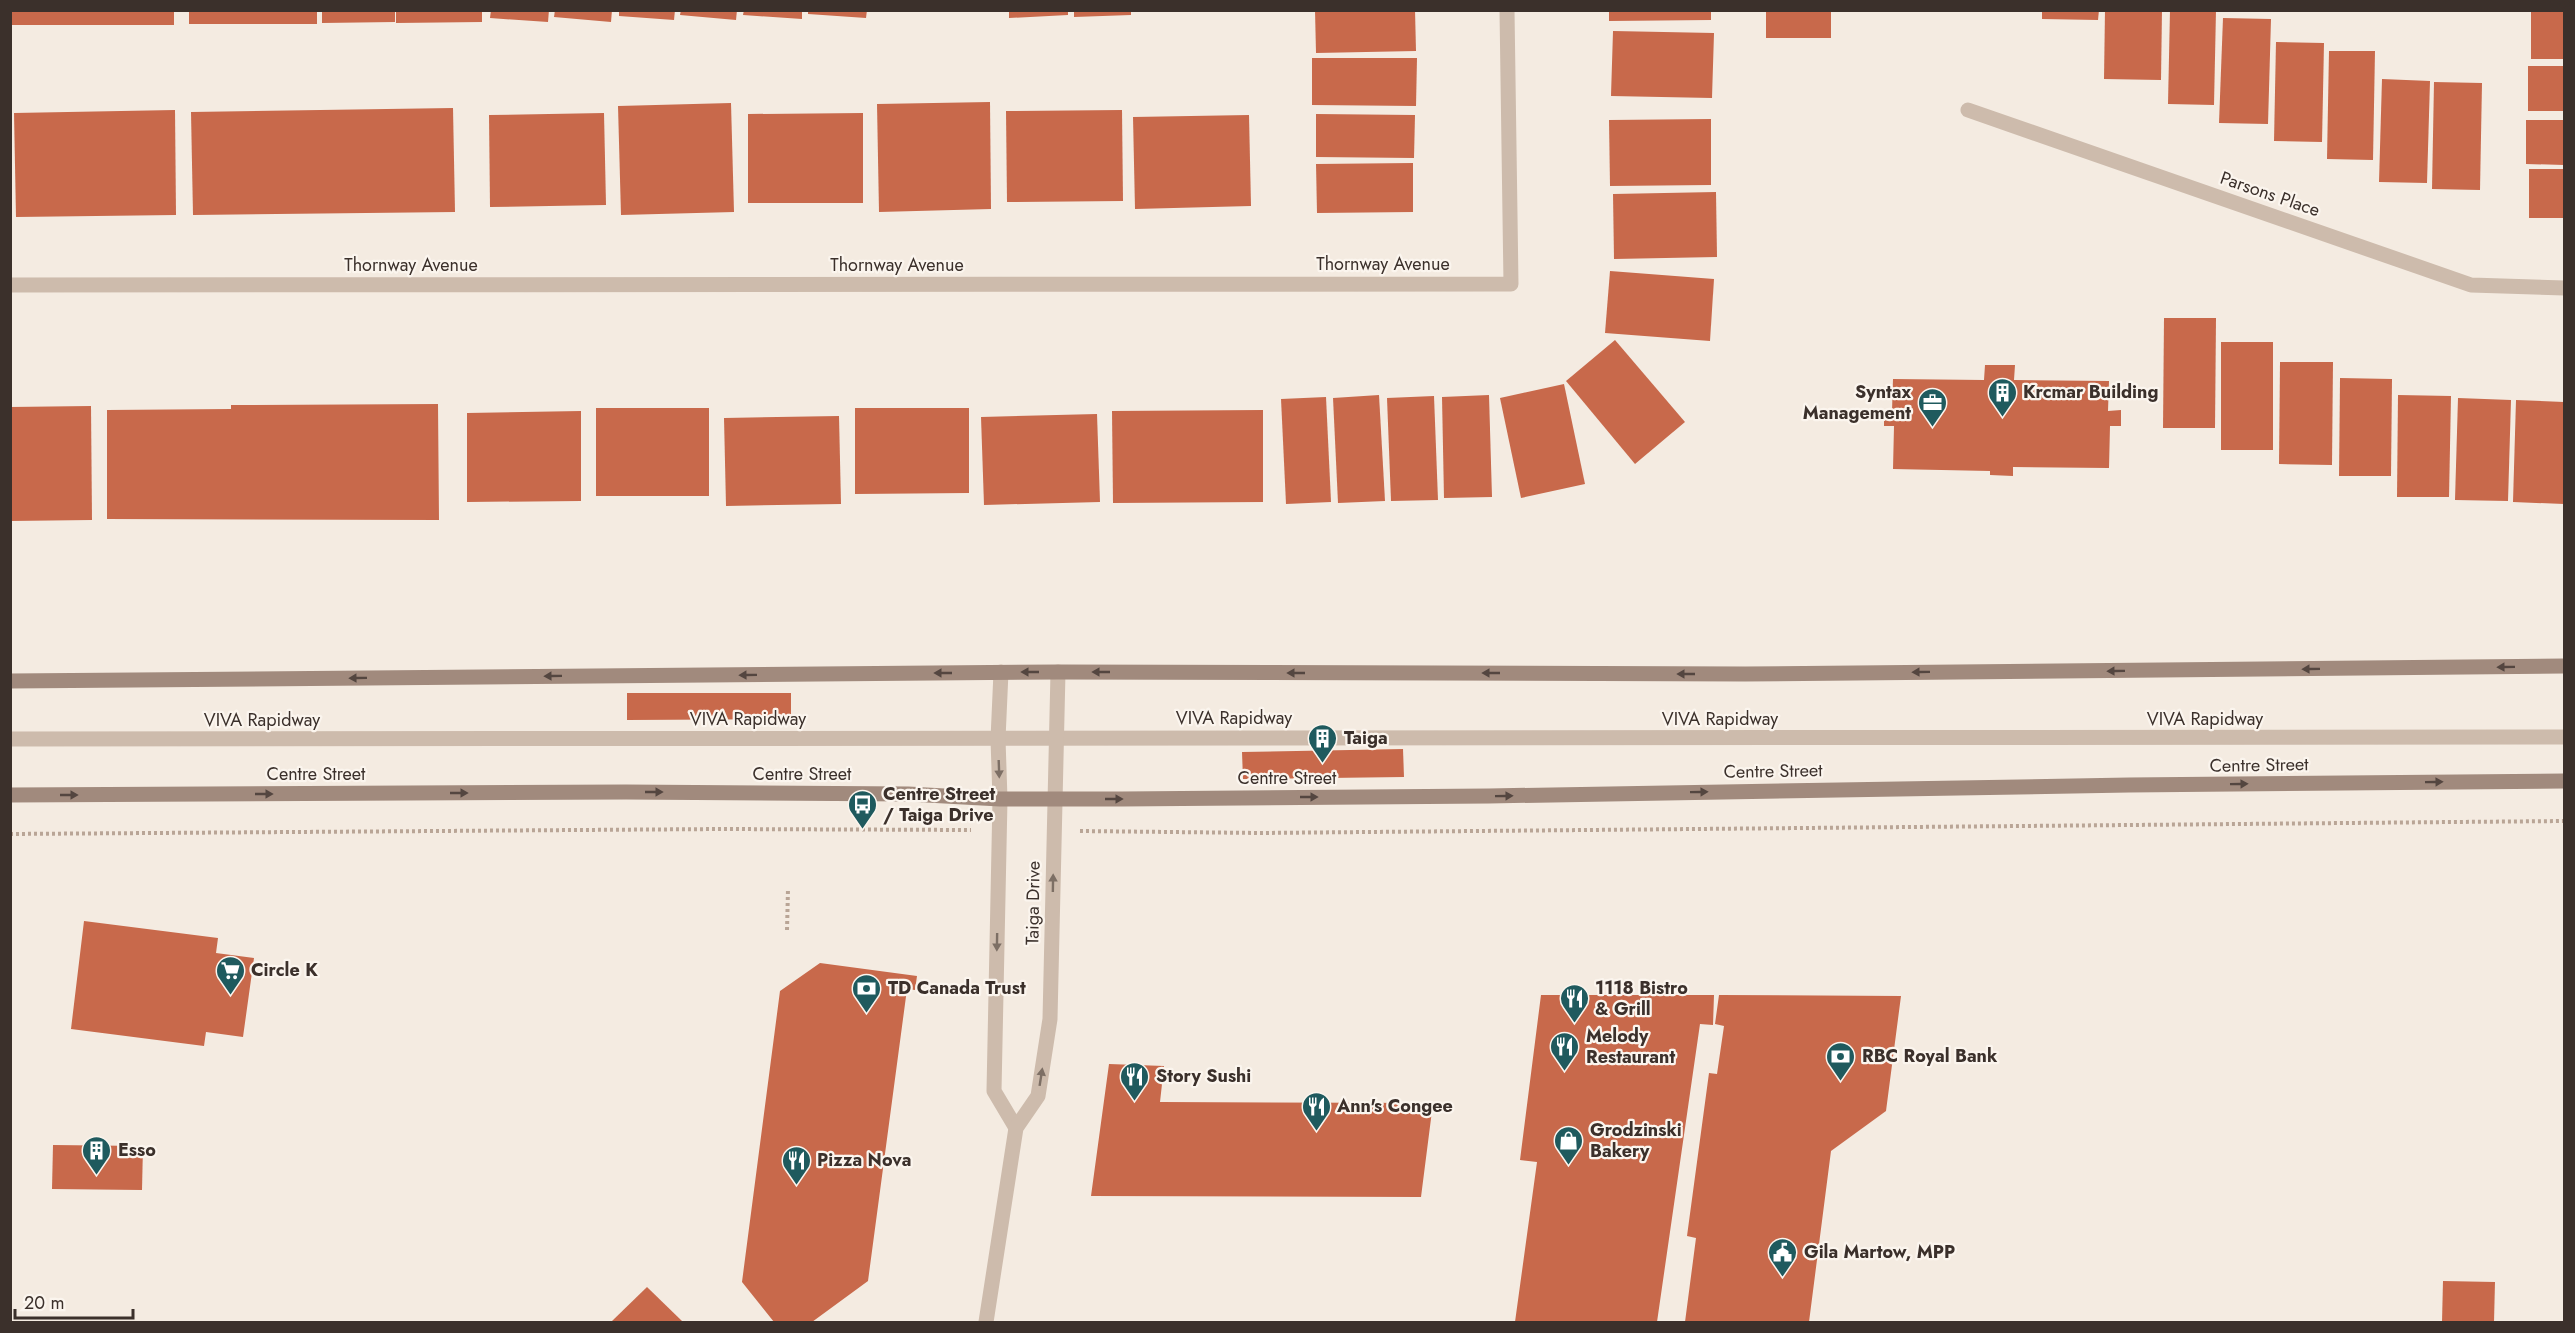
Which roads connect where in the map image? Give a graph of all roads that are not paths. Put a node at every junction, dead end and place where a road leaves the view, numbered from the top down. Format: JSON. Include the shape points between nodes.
{"nodes":[{"id":1,"x":1507,"y":10,"type":"edge"},
{"id":2,"x":1968,"y":110,"type":"dead end"},
{"id":3,"x":10,"y":285,"type":"edge"},
{"id":4,"x":2565,"y":288,"type":"edge"},
{"id":5,"x":2565,"y":666,"type":"edge"},
{"id":6,"x":1001,"y":672,"type":"junction"},
{"id":7,"x":1058,"y":672,"type":"junction"},
{"id":8,"x":10,"y":681,"type":"edge"},
{"id":9,"x":2565,"y":737,"type":"edge"},
{"id":10,"x":1057,"y":738,"type":"junction"},
{"id":11,"x":10,"y":739,"type":"edge"},
{"id":12,"x":998,"y":739,"type":"junction"},
{"id":13,"x":2565,"y":781,"type":"edge"},
{"id":14,"x":10,"y":795,"type":"edge"},
{"id":15,"x":1000,"y":799,"type":"junction"},
{"id":16,"x":1056,"y":799,"type":"junction"},
{"id":17,"x":1016,"y":1128,"type":"junction"},
{"id":18,"x":987,"y":1323,"type":"edge"}],
"edges":[{"from":1,"to":3,"type":"street","name":"Thornway Avenue","via":[[1511,284]]},
{"from":2,"to":4,"type":"street","name":"Parsons Place","via":[[2470,285]]},
{"from":5,"to":7,"type":"main road","one_way":true,"via":[[1744,674]]},
{"from":7,"to":6,"type":"main road","one_way":true},
{"from":6,"to":8,"type":"main road","one_way":true},
{"from":6,"to":12,"type":"street","name":"Taiga Drive"},
{"from":7,"to":10,"type":"street","name":"Taiga Drive"},
{"from":9,"to":10,"type":"street","name":"VIVA Rapidway"},
{"from":10,"to":12,"type":"street","name":"VIVA Rapidway"},
{"from":10,"to":16,"type":"street","name":"Taiga Drive"},
{"from":11,"to":12,"type":"street","name":"VIVA Rapidway"},
{"from":12,"to":15,"type":"street","name":"Taiga Drive","one_way":true},
{"from":16,"to":13,"type":"main road","name":"Centre Street","one_way":true},
{"from":14,"to":15,"type":"main road","name":"Centre Street","one_way":true,"via":[[649,792],[908,794]]},
{"from":15,"to":16,"type":"main road","name":"Centre Street"},
{"from":15,"to":17,"type":"street","name":"Taiga Drive","one_way":true,"via":[[994,1091]]},
{"from":17,"to":16,"type":"street","name":"Taiga Drive","one_way":true,"via":[[1038,1096],[1050,1019]]},
{"from":17,"to":18,"type":"street","name":"Taiga Drive"}]}
